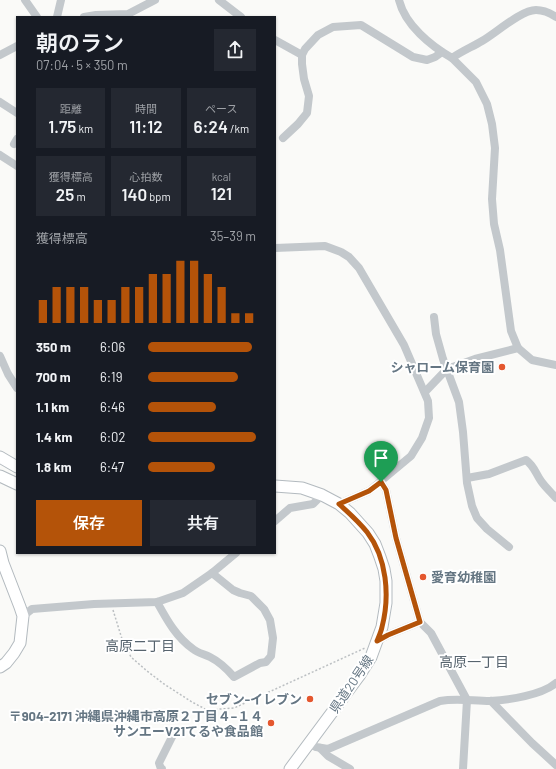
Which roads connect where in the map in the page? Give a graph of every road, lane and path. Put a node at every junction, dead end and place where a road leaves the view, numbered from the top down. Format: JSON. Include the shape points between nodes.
{"nodes":[{"id":1,"x":25,"y":0,"type":"edge"},
{"id":2,"x":61,"y":0,"type":"edge"},
{"id":3,"x":155,"y":0,"type":"edge"},
{"id":4,"x":219,"y":0,"type":"edge"},
{"id":5,"x":399,"y":0,"type":"edge"},
{"id":6,"x":36,"y":16,"type":"edge"},
{"id":7,"x":57,"y":16,"type":"edge"},
{"id":8,"x":90,"y":16,"type":"edge"},
{"id":9,"x":240,"y":16,"type":"edge"},
{"id":10,"x":556,"y":17,"type":"edge"},
{"id":11,"x":276,"y":41,"type":"edge"},
{"id":12,"x":16,"y":47,"type":"edge"},
{"id":13,"x":442,"y":52,"type":"junction"},
{"id":14,"x":0,"y":55,"type":"edge"},
{"id":15,"x":302,"y":55,"type":"junction"},
{"id":16,"x":452,"y":58,"type":"junction"},
{"id":17,"x":0,"y":102,"type":"edge"},
{"id":18,"x":16,"y":112,"type":"edge"},
{"id":19,"x":284,"y":138,"type":"dead end"},
{"id":20,"x":0,"y":154,"type":"edge"},
{"id":21,"x":16,"y":165,"type":"edge"},
{"id":22,"x":276,"y":248,"type":"edge"},
{"id":23,"x":434,"y":317,"type":"dead end"},
{"id":24,"x":518,"y":348,"type":"junction"},
{"id":25,"x":0,"y":356,"type":"edge"},
{"id":26,"x":556,"y":365,"type":"edge"},
{"id":27,"x":447,"y":369,"type":"junction"},
{"id":28,"x":16,"y":386,"type":"edge"},
{"id":29,"x":425,"y":392,"type":"junction"},
{"id":30,"x":0,"y":457,"type":"edge"},
{"id":31,"x":16,"y":466,"type":"edge"},
{"id":32,"x":0,"y":476,"type":"edge"},
{"id":33,"x":467,"y":478,"type":"junction"},
{"id":34,"x":381,"y":482,"type":"junction"},
{"id":35,"x":16,"y":484,"type":"edge"},
{"id":36,"x":276,"y":486,"type":"edge"},
{"id":37,"x":322,"y":495,"type":"junction"},
{"id":38,"x":556,"y":498,"type":"edge"},
{"id":39,"x":339,"y":504,"type":"junction"},
{"id":40,"x":276,"y":520,"type":"edge"},
{"id":41,"x":509,"y":547,"type":"dead end"},
{"id":42,"x":0,"y":551,"type":"edge"},
{"id":43,"x":235,"y":554,"type":"edge"},
{"id":44,"x":212,"y":574,"type":"junction"},
{"id":45,"x":157,"y":602,"type":"junction"},
{"id":46,"x":23,"y":616,"type":"junction"},
{"id":47,"x":420,"y":622,"type":"junction"},
{"id":48,"x":377,"y":641,"type":"junction"},
{"id":49,"x":0,"y":667,"type":"edge"},
{"id":50,"x":556,"y":683,"type":"edge"},
{"id":51,"x":467,"y":700,"type":"junction"},
{"id":52,"x":491,"y":701,"type":"junction"},
{"id":53,"x":174,"y":733,"type":"dead end"},
{"id":54,"x":309,"y":744,"type":"junction"},
{"id":55,"x":320,"y":748,"type":"junction"},
{"id":56,"x":556,"y":765,"type":"edge"},
{"id":57,"x":162,"y":769,"type":"edge"},
{"id":58,"x":290,"y":769,"type":"edge"},
{"id":59,"x":350,"y":769,"type":"edge"},
{"id":60,"x":463,"y":769,"type":"edge"}],
"edges":[{"from":1,"to":6,"type":"street"},
{"from":2,"to":7,"type":"street"},
{"from":3,"to":8,"type":"street","via":[[128,14]]},
{"from":4,"to":9,"type":"street"},
{"from":5,"to":13,"type":"street","via":[[407,18],[418,33]]},
{"from":10,"to":16,"type":"street","via":[[545,11],[525,12],[483,41]]},
{"from":11,"to":15,"type":"street"},
{"from":12,"to":14,"type":"street"},
{"from":13,"to":15,"type":"street","via":[[427,60],[413,57],[361,25],[333,26],[318,34]]},
{"from":13,"to":16,"type":"street"},
{"from":15,"to":19,"type":"street","via":[[309,96],[307,113]]},
{"from":16,"to":24,"type":"street","via":[[476,82],[487,104],[492,124],[495,148],[492,199],[494,224],[511,331]]},
{"from":17,"to":18,"type":"street"},
{"from":20,"to":21,"type":"street"},
{"from":22,"to":29,"type":"street","via":[[325,246],[349,258],[359,268],[404,345]]},
{"from":23,"to":27,"type":"street","via":[[436,334]]},
{"from":24,"to":26,"type":"street","via":[[532,360]]},
{"from":24,"to":27,"type":"street"},
{"from":25,"to":28,"type":"street"},
{"from":27,"to":29,"type":"street"},
{"from":27,"to":33,"type":"street","via":[[459,402]]},
{"from":29,"to":34,"type":"street","via":[[428,418],[422,438],[411,456]]},
{"from":30,"to":31,"type":"main road"},
{"from":32,"to":35,"type":"main road"},
{"from":33,"to":38,"type":"street","via":[[488,474],[526,460]]},
{"from":33,"to":41,"type":"street","via":[[477,518]]},
{"from":34,"to":39,"type":"street","via":[[369,491]]},
{"from":34,"to":47,"type":"street","via":[[386,490],[396,538]]},
{"from":36,"to":37,"type":"main road","name":"県道20号線","via":[[302,488]]},
{"from":37,"to":39,"type":"main road","name":"県道20号線"},
{"from":37,"to":40,"type":"street","via":[[313,504],[290,508]]},
{"from":39,"to":48,"type":"main road","name":"県道20号線","via":[[368,533],[384,569],[386,603]]},
{"from":42,"to":46,"type":"main road"},
{"from":43,"to":44,"type":"street"},
{"from":44,"to":45,"type":"street","via":[[183,593]]},
{"from":44,"to":45,"type":"street","via":[[233,590],[251,596],[264,609],[270,620],[273,638],[271,656],[266,662],[234,677],[223,666],[194,650],[180,638]]},
{"from":45,"to":46,"type":"street","via":[[32,609]]},
{"from":46,"to":49,"type":"main road","via":[[20,643],[6,663]]},
{"from":47,"to":48,"type":"street"},
{"from":47,"to":51,"type":"street","via":[[431,633]]},
{"from":48,"to":54,"type":"main road","name":"県道20号線","via":[[359,676]]},
{"from":50,"to":52,"type":"street","via":[[542,691],[518,698]]},
{"from":51,"to":52,"type":"street"},
{"from":51,"to":55,"type":"street","via":[[440,701],[328,749]]},
{"from":51,"to":60,"type":"street"},
{"from":52,"to":56,"type":"street"},
{"from":53,"to":57,"type":"street","via":[[159,764]]},
{"from":54,"to":55,"type":"street"},
{"from":54,"to":58,"type":"main road","name":"県道20号線"},
{"from":55,"to":59,"type":"street"}]}
